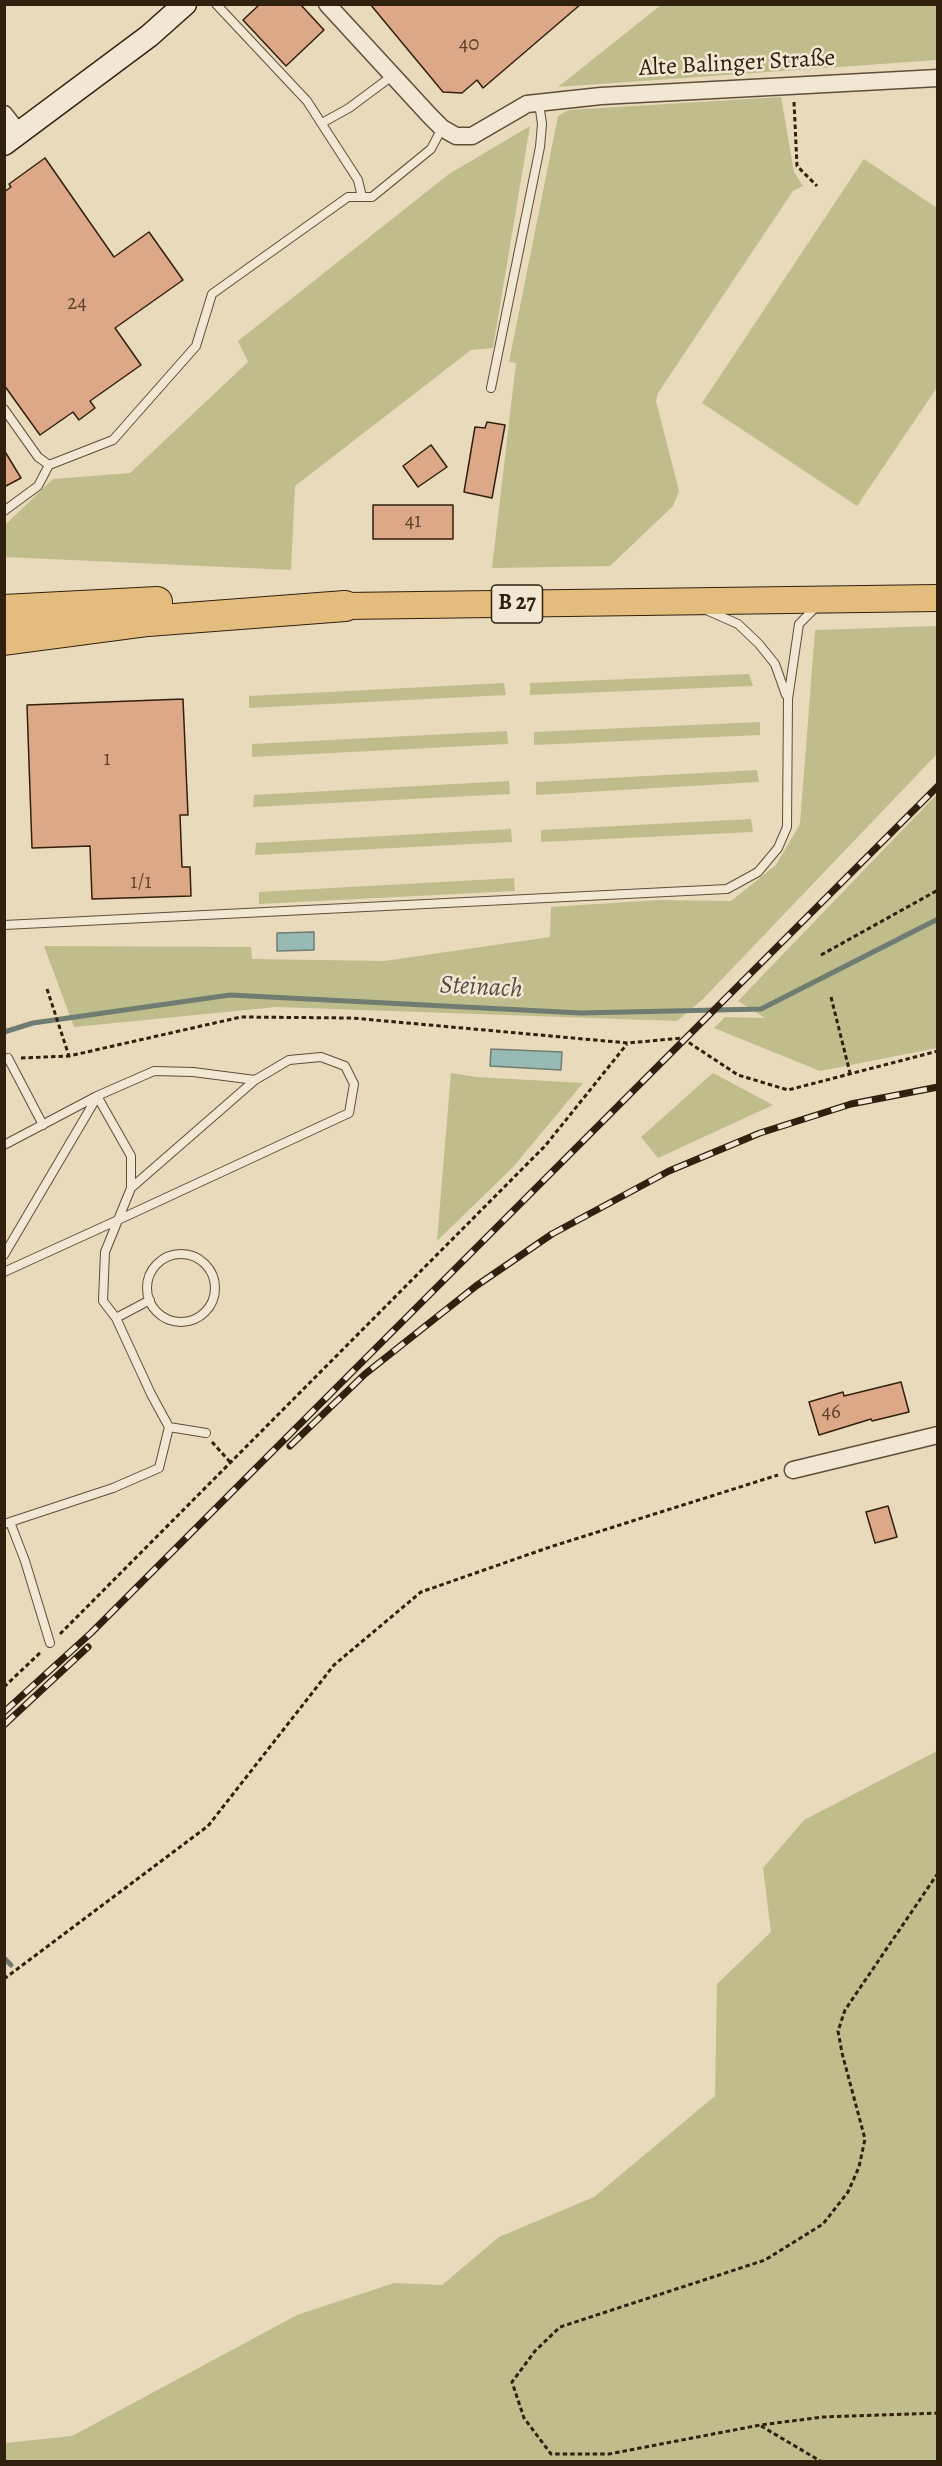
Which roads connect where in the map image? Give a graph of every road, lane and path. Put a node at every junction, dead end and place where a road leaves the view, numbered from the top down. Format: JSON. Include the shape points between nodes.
{"nodes":[{"id":1,"x":185,"y":4,"type":"edge"},
{"id":2,"x":216,"y":4,"type":"edge"},
{"id":3,"x":327,"y":4,"type":"edge"},
{"id":4,"x":392,"y":75,"type":"junction"},
{"id":5,"x":938,"y":78,"type":"edge"},
{"id":6,"x":794,"y":86,"type":"junction"},
{"id":7,"x":543,"y":102,"type":"junction"},
{"id":8,"x":4,"y":114,"type":"edge"},
{"id":9,"x":322,"y":123,"type":"junction"},
{"id":10,"x":442,"y":128,"type":"junction"},
{"id":11,"x":12,"y":138,"type":"edge"},
{"id":12,"x":817,"y":186,"type":"dead end"},
{"id":13,"x":362,"y":197,"type":"junction"},
{"id":14,"x":491,"y":388,"type":"dead end"},
{"id":15,"x":4,"y":409,"type":"edge"},
{"id":16,"x":49,"y":465,"type":"junction"},
{"id":17,"x":4,"y":511,"type":"edge"},
{"id":18,"x":938,"y":598,"type":"edge"},
{"id":19,"x":825,"y":601,"type":"junction"},
{"id":20,"x":688,"y":602,"type":"junction"},
{"id":21,"x":345,"y":606,"type":"joint"},
{"id":22,"x":11,"y":624,"type":"edge"},
{"id":23,"x":788,"y":699,"type":"junction"},
{"id":24,"x":4,"y":714,"type":"edge"},
{"id":25,"x":4,"y":751,"type":"edge"},
{"id":26,"x":938,"y":890,"type":"edge"},
{"id":27,"x":4,"y":925,"type":"edge"},
{"id":28,"x":821,"y":955,"type":"dead end"},
{"id":29,"x":47,"y":989,"type":"dead end"},
{"id":30,"x":831,"y":997,"type":"dead end"},
{"id":31,"x":628,"y":1043,"type":"junction"},
{"id":32,"x":938,"y":1051,"type":"edge"},
{"id":33,"x":69,"y":1056,"type":"junction"},
{"id":34,"x":8,"y":1058,"type":"joint"},
{"id":35,"x":850,"y":1073,"type":"junction"},
{"id":36,"x":255,"y":1080,"type":"junction"},
{"id":37,"x":98,"y":1096,"type":"junction"},
{"id":38,"x":43,"y":1125,"type":"junction"},
{"id":39,"x":4,"y":1145,"type":"edge"},
{"id":40,"x":131,"y":1188,"type":"junction"},
{"id":41,"x":118,"y":1220,"type":"junction"},
{"id":42,"x":4,"y":1255,"type":"edge"},
{"id":43,"x":4,"y":1272,"type":"edge"},
{"id":44,"x":150,"y":1300,"type":"junction"},
{"id":45,"x":116,"y":1318,"type":"junction"},
{"id":46,"x":169,"y":1426,"type":"junction"},
{"id":47,"x":206,"y":1433,"type":"dead end"},
{"id":48,"x":938,"y":1435,"type":"edge"},
{"id":49,"x":222,"y":1454,"type":"dead end"},
{"id":50,"x":231,"y":1463,"type":"junction"},
{"id":51,"x":793,"y":1470,"type":"joint"},
{"id":52,"x":7,"y":1523,"type":"edge"},
{"id":53,"x":50,"y":1643,"type":"junction"},
{"id":54,"x":4,"y":1687,"type":"edge"},
{"id":55,"x":938,"y":1874,"type":"edge"},
{"id":56,"x":4,"y":1980,"type":"edge"},
{"id":57,"x":938,"y":2413,"type":"edge"},
{"id":58,"x":760,"y":2425,"type":"junction"},
{"id":59,"x":822,"y":2462,"type":"edge"}],
"edges":[{"from":1,"to":11,"type":"street","via":[[149,36]]},
{"from":2,"to":9,"type":"lane","via":[[308,101]]},
{"from":3,"to":4,"type":"street"},
{"from":4,"to":9,"type":"lane"},
{"from":4,"to":10,"type":"street"},
{"from":5,"to":6,"type":"street","name":"Alte Balinger Straße"},
{"from":6,"to":7,"type":"street","name":"Alte Balinger Straße"},
{"from":6,"to":12,"type":"path","via":[[797,166]]},
{"from":7,"to":10,"type":"street","name":"Alte Balinger Straße","via":[[518,107],[472,136],[456,136]]},
{"from":7,"to":14,"type":"lane","via":[[540,147]]},
{"from":8,"to":11,"type":"street"},
{"from":9,"to":13,"type":"lane","via":[[358,180]]},
{"from":10,"to":13,"type":"lane","via":[[431,149],[372,197]]},
{"from":13,"to":16,"type":"lane","via":[[348,197],[212,294],[196,346],[113,440]]},
{"from":15,"to":16,"type":"lane","via":[[38,457]]},
{"from":16,"to":17,"type":"lane","via":[[38,486]]},
{"from":18,"to":19,"type":"main road","number":"B 27"},
{"from":19,"to":20,"type":"main road","number":"B 27"},
{"from":19,"to":23,"type":"lane","via":[[799,624]]},
{"from":20,"to":21,"type":"main road","number":"B 27"},
{"from":20,"to":23,"type":"lane","via":[[738,624],[759,644],[775,664]]},
{"from":21,"to":22,"type":"highway","number":"B 27","via":[[148,621]]},
{"from":23,"to":27,"type":"lane","via":[[787,827],[778,848],[758,872],[727,889]]},
{"from":24,"to":25,"type":"path"},
{"from":26,"to":28,"type":"path"},
{"from":29,"to":33,"type":"path"},
{"from":30,"to":35,"type":"path"},
{"from":31,"to":33,"type":"path","via":[[352,1018],[241,1017]]},
{"from":31,"to":35,"type":"path","via":[[682,1038],[738,1075],[788,1090]]},
{"from":31,"to":50,"type":"path","via":[[545,1146]]},
{"from":32,"to":35,"type":"path"},
{"from":33,"to":34,"type":"path"},
{"from":34,"to":38,"type":"lane"},
{"from":36,"to":37,"type":"lane","via":[[154,1071]]},
{"from":36,"to":40,"type":"lane"},
{"from":36,"to":41,"type":"lane","via":[[289,1060],[321,1057],[345,1066],[350,1075],[354,1084],[349,1113]]},
{"from":37,"to":38,"type":"lane"},
{"from":37,"to":40,"type":"lane","via":[[131,1156]]},
{"from":37,"to":42,"type":"lane"},
{"from":38,"to":39,"type":"lane"},
{"from":40,"to":41,"type":"lane"},
{"from":41,"to":43,"type":"lane"},
{"from":41,"to":45,"type":"lane","via":[[105,1252],[103,1301]]},
{"from":44,"to":44,"type":"lane","via":[[168,1319],[194,1319],[213,1301],[213,1275],[195,1256],[169,1256],[150,1274]]},
{"from":44,"to":45,"type":"lane"},
{"from":45,"to":46,"type":"lane"},
{"from":46,"to":47,"type":"lane"},
{"from":46,"to":52,"type":"lane","via":[[159,1468],[113,1488]]},
{"from":48,"to":51,"type":"street"},
{"from":49,"to":50,"type":"path"},
{"from":50,"to":53,"type":"path"},
{"from":51,"to":56,"type":"path","via":[[422,1592],[334,1665],[208,1826]]},
{"from":52,"to":53,"type":"lane","via":[[25,1561]]},
{"from":53,"to":54,"type":"path"},
{"from":55,"to":58,"type":"path","via":[[845,2010],[838,2031],[865,2139],[860,2167],[848,2192],[823,2224],[765,2260],[560,2327],[535,2351],[512,2382],[524,2418],[551,2454],[609,2454]]},
{"from":57,"to":58,"type":"path","via":[[823,2417]]},
{"from":58,"to":59,"type":"path"}]}
